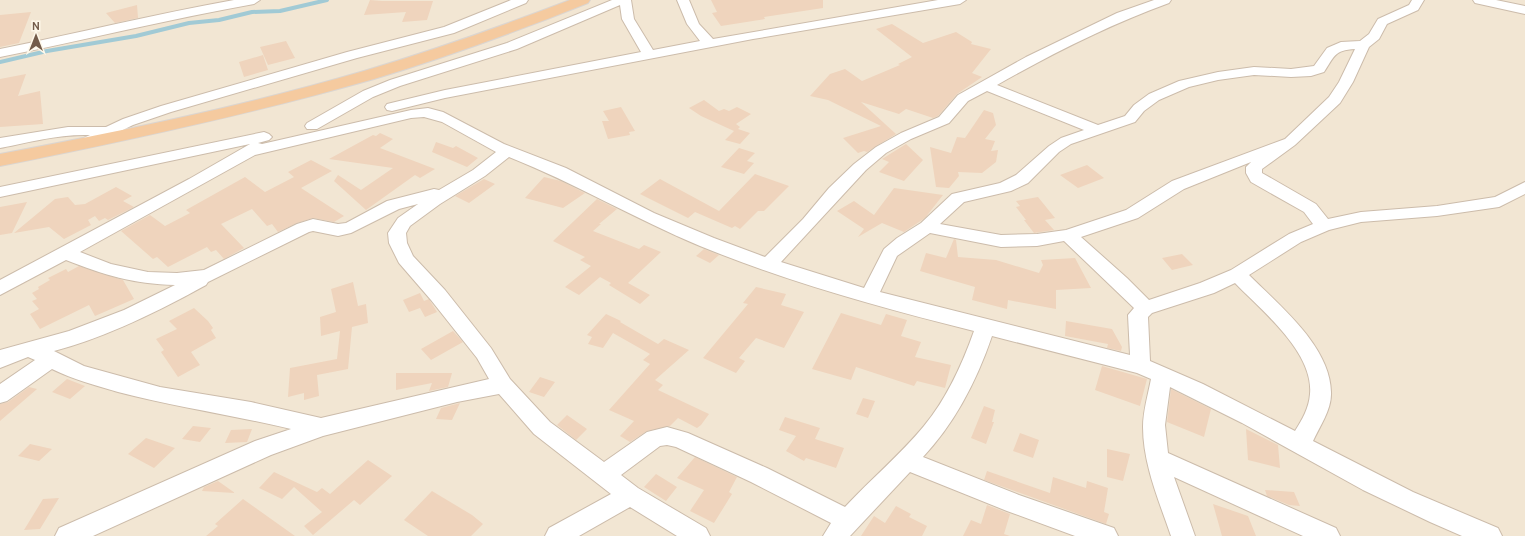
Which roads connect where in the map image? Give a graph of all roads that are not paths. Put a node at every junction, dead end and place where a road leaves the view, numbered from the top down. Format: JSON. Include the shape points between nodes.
{"nodes":[{"id":1,"x":254,"y":0,"type":"edge"},
{"id":2,"x":522,"y":0,"type":"edge"},
{"id":3,"x":583,"y":0,"type":"edge"},
{"id":4,"x":622,"y":0,"type":"edge"},
{"id":5,"x":625,"y":0,"type":"edge"},
{"id":6,"x":683,"y":0,"type":"edge"},
{"id":7,"x":960,"y":0,"type":"edge"},
{"id":8,"x":1165,"y":0,"type":"edge"},
{"id":9,"x":1418,"y":0,"type":"edge"},
{"id":10,"x":1479,"y":0,"type":"edge"},
{"id":11,"x":1525,"y":10,"type":"edge"},
{"id":12,"x":710,"y":43,"type":"junction"},
{"id":13,"x":1363,"y":45,"type":"junction"},
{"id":14,"x":0,"y":53,"type":"edge"},
{"id":15,"x":650,"y":56,"type":"junction"},
{"id":16,"x":985,"y":85,"type":"junction"},
{"id":17,"x":312,"y":126,"type":"junction"},
{"id":18,"x":1097,"y":130,"type":"junction"},
{"id":19,"x":109,"y":132,"type":"junction"},
{"id":20,"x":278,"y":134,"type":"junction"},
{"id":21,"x":1290,"y":142,"type":"junction"},
{"id":22,"x":0,"y":143,"type":"edge"},
{"id":23,"x":85,"y":143,"type":"junction"},
{"id":24,"x":507,"y":151,"type":"junction"},
{"id":25,"x":247,"y":152,"type":"junction"},
{"id":26,"x":0,"y":160,"type":"edge"},
{"id":27,"x":457,"y":186,"type":"junction"},
{"id":28,"x":1525,"y":187,"type":"edge"},
{"id":29,"x":0,"y":192,"type":"edge"},
{"id":30,"x":1324,"y":226,"type":"junction"},
{"id":31,"x":927,"y":227,"type":"junction"},
{"id":32,"x":1068,"y":235,"type":"junction"},
{"id":33,"x":65,"y":253,"type":"junction"},
{"id":34,"x":769,"y":264,"type":"junction"},
{"id":35,"x":1237,"y":274,"type":"junction"},
{"id":36,"x":207,"y":276,"type":"junction"},
{"id":37,"x":0,"y":288,"type":"edge"},
{"id":38,"x":869,"y":296,"type":"junction"},
{"id":39,"x":1145,"y":308,"type":"junction"},
{"id":40,"x":985,"y":327,"type":"junction"},
{"id":41,"x":32,"y":349,"type":"junction"},
{"id":42,"x":51,"y":359,"type":"junction"},
{"id":43,"x":0,"y":360,"type":"edge"},
{"id":44,"x":1141,"y":366,"type":"junction"},
{"id":45,"x":1162,"y":374,"type":"junction"},
{"id":46,"x":503,"y":385,"type":"junction"},
{"id":47,"x":0,"y":395,"type":"edge"},
{"id":48,"x":321,"y":427,"type":"junction"},
{"id":49,"x":1300,"y":443,"type":"junction"},
{"id":50,"x":1158,"y":459,"type":"junction"},
{"id":51,"x":905,"y":460,"type":"junction"},
{"id":52,"x":603,"y":475,"type":"junction"},
{"id":53,"x":630,"y":495,"type":"junction"},
{"id":54,"x":842,"y":528,"type":"edge"},
{"id":55,"x":67,"y":536,"type":"edge"},
{"id":56,"x":557,"y":536,"type":"edge"},
{"id":57,"x":698,"y":536,"type":"edge"},
{"id":58,"x":1106,"y":536,"type":"edge"},
{"id":59,"x":1183,"y":536,"type":"edge"},
{"id":60,"x":1328,"y":536,"type":"edge"},
{"id":61,"x":1490,"y":536,"type":"edge"}],
"edges":[{"from":1,"to":14,"type":"street","via":[[167,16]]},
{"from":2,"to":19,"type":"street","via":[[449,30],[352,54],[166,109],[128,122]]},
{"from":3,"to":23,"type":"highway","via":[[514,27],[338,83],[198,120]]},
{"from":4,"to":17,"type":"street","via":[[512,46],[395,83],[368,94]]},
{"from":5,"to":15,"type":"street","via":[[628,19]]},
{"from":6,"to":12,"type":"street","via":[[690,21],[699,34]]},
{"from":7,"to":12,"type":"street"},
{"from":8,"to":16,"type":"street","via":[[1121,16]]},
{"from":9,"to":13,"type":"street","via":[[1414,7],[1382,22],[1374,36]]},
{"from":10,"to":11,"type":"street"},
{"from":12,"to":15,"type":"street"},
{"from":13,"to":18,"type":"street","via":[[1334,48],[1327,53],[1319,69],[1311,72],[1254,71],[1184,84],[1154,97],[1139,108],[1130,119]]},
{"from":13,"to":21,"type":"street","via":[[1346,82],[1334,100]]},
{"from":15,"to":17,"type":"street","via":[[444,94]]},
{"from":16,"to":18,"type":"street"},
{"from":16,"to":34,"type":"street","via":[[963,98],[944,120],[906,136],[881,150],[860,167]]},
{"from":17,"to":20,"type":"street"},
{"from":18,"to":31,"type":"street","via":[[1066,141],[1022,179],[1005,187],[958,198]]},
{"from":19,"to":22,"type":"street","via":[[76,129]]},
{"from":19,"to":23,"type":"street"},
{"from":20,"to":25,"type":"street"},
{"from":20,"to":29,"type":"street"},
{"from":21,"to":30,"type":"street","via":[[1254,167],[1254,173],[1257,178],[1310,208]]},
{"from":21,"to":32,"type":"street","via":[[1178,185],[1132,214]]},
{"from":23,"to":26,"type":"highway"},
{"from":24,"to":25,"type":"street","via":[[437,114],[427,112]]},
{"from":24,"to":27,"type":"street"},
{"from":24,"to":34,"type":"street","via":[[547,165],[672,227]]},
{"from":25,"to":33,"type":"street"},
{"from":27,"to":36,"type":"street","via":[[393,205],[351,227],[338,230],[314,225],[303,228]]},
{"from":27,"to":46,"type":"street","via":[[404,222],[398,233],[398,243],[405,259],[438,295],[484,353]]},
{"from":28,"to":30,"type":"street","via":[[1499,202],[1437,211],[1361,217]]},
{"from":30,"to":35,"type":"street","via":[[1295,238]]},
{"from":31,"to":32,"type":"street","via":[[1001,241],[1037,240]]},
{"from":31,"to":38,"type":"street","via":[[890,253]]},
{"from":32,"to":39,"type":"street"},
{"from":33,"to":36,"type":"street","via":[[108,270],[148,278]]},
{"from":33,"to":37,"type":"street"},
{"from":34,"to":38,"type":"street"},
{"from":35,"to":39,"type":"street","via":[[1207,288]]},
{"from":35,"to":49,"type":"street","via":[[1278,316],[1311,356],[1321,380],[1317,411]]},
{"from":36,"to":41,"type":"street","via":[[163,301],[132,314],[57,343]]},
{"from":38,"to":40,"type":"street"},
{"from":39,"to":44,"type":"street","via":[[1138,315]]},
{"from":40,"to":44,"type":"street"},
{"from":40,"to":51,"type":"street","via":[[978,350],[948,409],[931,433]]},
{"from":41,"to":42,"type":"street"},
{"from":41,"to":43,"type":"street","via":[[8,354]]},
{"from":42,"to":47,"type":"street"},
{"from":42,"to":48,"type":"street","via":[[79,374],[160,394]]},
{"from":44,"to":45,"type":"street"},
{"from":45,"to":49,"type":"street"},
{"from":45,"to":50,"type":"street","via":[[1155,409],[1154,432]]},
{"from":46,"to":48,"type":"street"},
{"from":46,"to":52,"type":"street","via":[[542,428]]},
{"from":48,"to":55,"type":"street","via":[[263,448]]},
{"from":49,"to":61,"type":"street","via":[[1355,475]]},
{"from":50,"to":59,"type":"street"},
{"from":50,"to":60,"type":"street"},
{"from":51,"to":54,"type":"street"},
{"from":51,"to":58,"type":"street","via":[[1015,504]]},
{"from":52,"to":53,"type":"street"},
{"from":52,"to":54,"type":"street","via":[[655,438],[667,436],[702,449]]},
{"from":53,"to":56,"type":"street"},
{"from":53,"to":57,"type":"street"}]}
